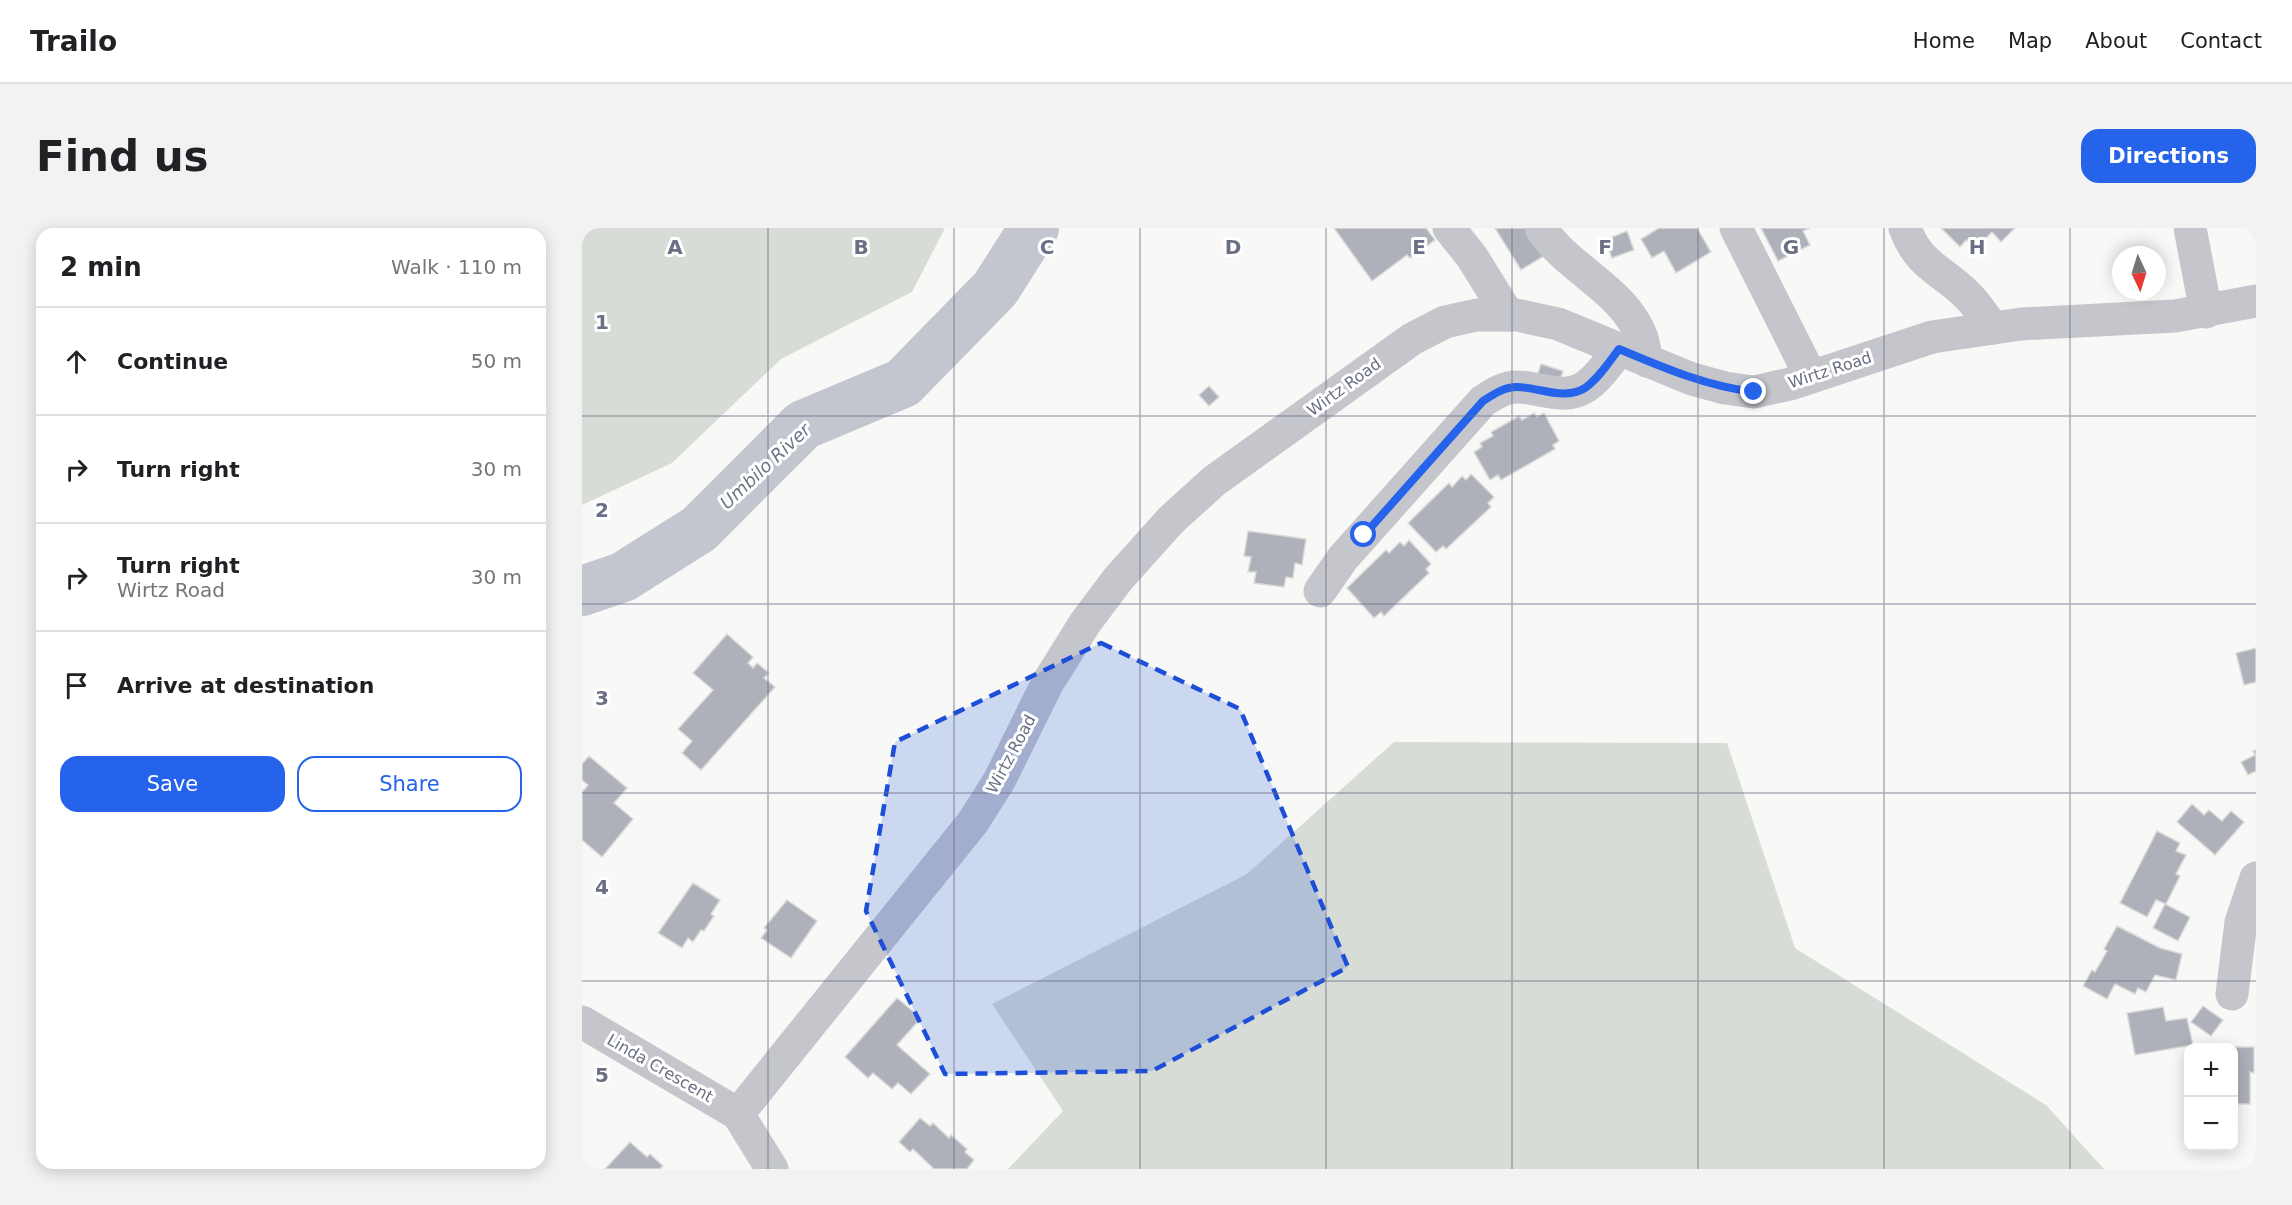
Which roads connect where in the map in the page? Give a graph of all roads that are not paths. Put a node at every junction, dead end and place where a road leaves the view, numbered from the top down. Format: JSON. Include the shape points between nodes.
{"nodes":[{"id":1,"x":1449,"y":228,"type":"edge"},
{"id":2,"x":1540,"y":228,"type":"edge"},
{"id":3,"x":1736,"y":228,"type":"edge"},
{"id":4,"x":1905,"y":228,"type":"edge"},
{"id":5,"x":2190,"y":228,"type":"edge"},
{"id":6,"x":2256,"y":301,"type":"edge"},
{"id":7,"x":2206,"y":312,"type":"junction"},
{"id":8,"x":1508,"y":315,"type":"junction"},
{"id":9,"x":1993,"y":328,"type":"junction"},
{"id":10,"x":1633,"y":355,"type":"junction"},
{"id":11,"x":1811,"y":377,"type":"junction"},
{"id":12,"x":1320,"y":591,"type":"dead end"},
{"id":13,"x":2256,"y":878,"type":"edge"},
{"id":14,"x":2232,"y":994,"type":"dead end"},
{"id":15,"x":582,"y":1023,"type":"edge"},
{"id":16,"x":738,"y":1114,"type":"junction"},
{"id":17,"x":772,"y":1169,"type":"edge"}],
"edges":[{"from":1,"to":8,"type":"street"},
{"from":2,"to":10,"type":"street","via":[[1620,303],[1642,338]]},
{"from":3,"to":11,"type":"street"},
{"from":4,"to":9,"type":"street","via":[[1926,263],[1967,295]]},
{"from":5,"to":7,"type":"street"},
{"from":6,"to":7,"type":"street","name":"Wirtz Road"},
{"from":7,"to":9,"type":"street","name":"Wirtz Road"},
{"from":8,"to":10,"type":"street","name":"Wirtz Road","via":[[1558,324]]},
{"from":8,"to":16,"type":"street","name":"Wirtz Road","via":[[1477,315],[1445,322],[1412,339],[1214,482],[1171,520],[1085,623],[1047,684],[999,781],[973,822]]},
{"from":9,"to":11,"type":"street","name":"Wirtz Road","via":[[1932,337]]},
{"from":10,"to":11,"type":"street","name":"Wirtz Road","via":[[1692,379],[1754,392]]},
{"from":10,"to":12,"type":"street","via":[[1573,393],[1515,387],[1500,390],[1483,401],[1343,558]]},
{"from":13,"to":14,"type":"street","via":[[2241,922]]},
{"from":15,"to":16,"type":"street","name":"Linda Crescent"},
{"from":16,"to":17,"type":"street"}]}
